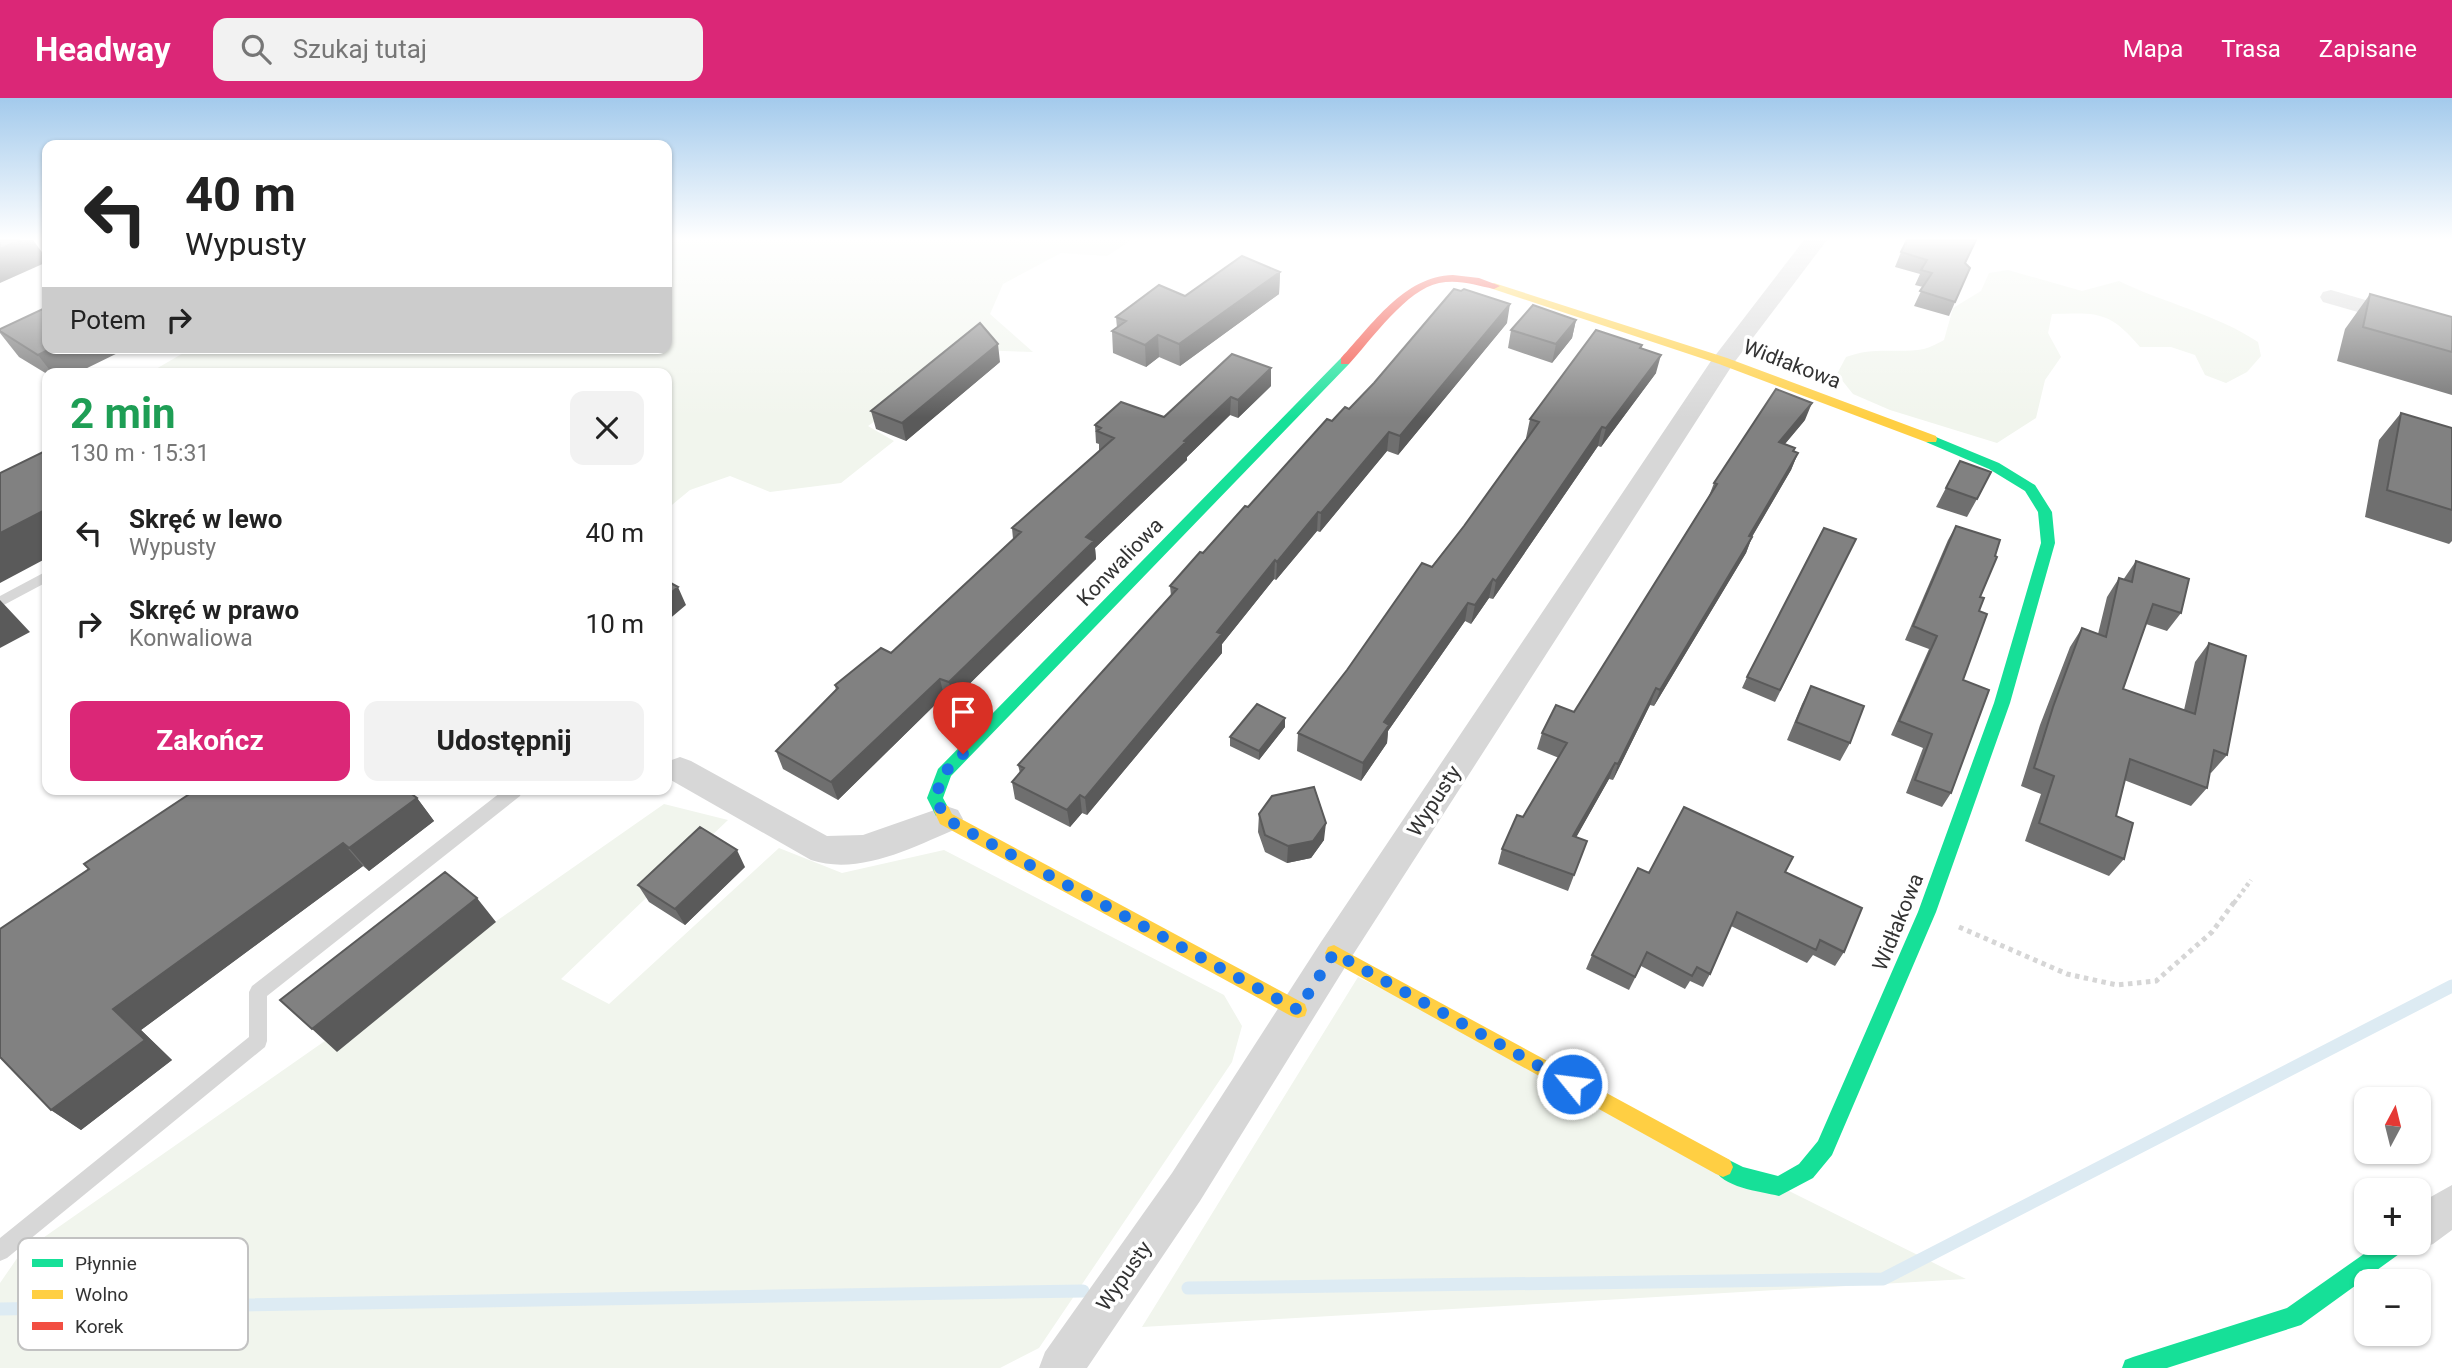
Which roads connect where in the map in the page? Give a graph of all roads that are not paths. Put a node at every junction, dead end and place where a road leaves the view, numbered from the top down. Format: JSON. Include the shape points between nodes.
{"nodes":[{"id":1,"x":1405,"y":299,"type":"edge"},
{"id":2,"x":1533,"y":299,"type":"edge"},
{"id":3,"x":1770,"y":299,"type":"edge"},
{"id":4,"x":2339,"y":299,"type":"edge"},
{"id":5,"x":2452,"y":331,"type":"edge"},
{"id":6,"x":1723,"y":361,"type":"junction"},
{"id":7,"x":42,"y":579,"type":"edge"},
{"id":8,"x":0,"y":602,"type":"edge"},
{"id":9,"x":680,"y":770,"type":"dead end"},
{"id":10,"x":509,"y":795,"type":"edge"},
{"id":11,"x":946,"y":819,"type":"junction"},
{"id":12,"x":1334,"y":953,"type":"junction"},
{"id":13,"x":1298,"y":1010,"type":"junction"},
{"id":14,"x":2452,"y":1205,"type":"edge"},
{"id":15,"x":2431,"y":1220,"type":"edge"},
{"id":16,"x":0,"y":1251,"type":"edge"},
{"id":17,"x":2381,"y":1255,"type":"edge"},
{"id":18,"x":1061,"y":1368,"type":"edge"},
{"id":19,"x":2133,"y":1368,"type":"edge"}],
"edges":[{"from":1,"to":11,"type":"street","name":"Konwaliowa","via":[[944,773],[935,798]]},
{"from":2,"to":6,"type":"street","name":"Konwaliowa"},
{"from":3,"to":6,"type":"street","name":"Wypusty"},
{"from":4,"to":5,"type":"street"},
{"from":6,"to":12,"type":"street","name":"Wypusty"},
{"from":6,"to":12,"type":"street","name":"Widłakowa","via":[[1994,467],[2030,488],[2045,512],[2048,543],[2002,703],[1927,912],[1825,1148],[1806,1171],[1779,1186],[1739,1176]]},
{"from":7,"to":8,"type":"lane"},
{"from":9,"to":11,"type":"street","via":[[823,850],[863,849]]},
{"from":10,"to":16,"type":"lane","via":[[258,992],[258,1041]]},
{"from":11,"to":13,"type":"street"},
{"from":12,"to":13,"type":"street","name":"Wypusty"},
{"from":13,"to":18,"type":"street","name":"Wypusty","via":[[1186,1187]]},
{"from":14,"to":15,"type":"street"},
{"from":17,"to":19,"type":"street","via":[[2294,1317]]}]}
